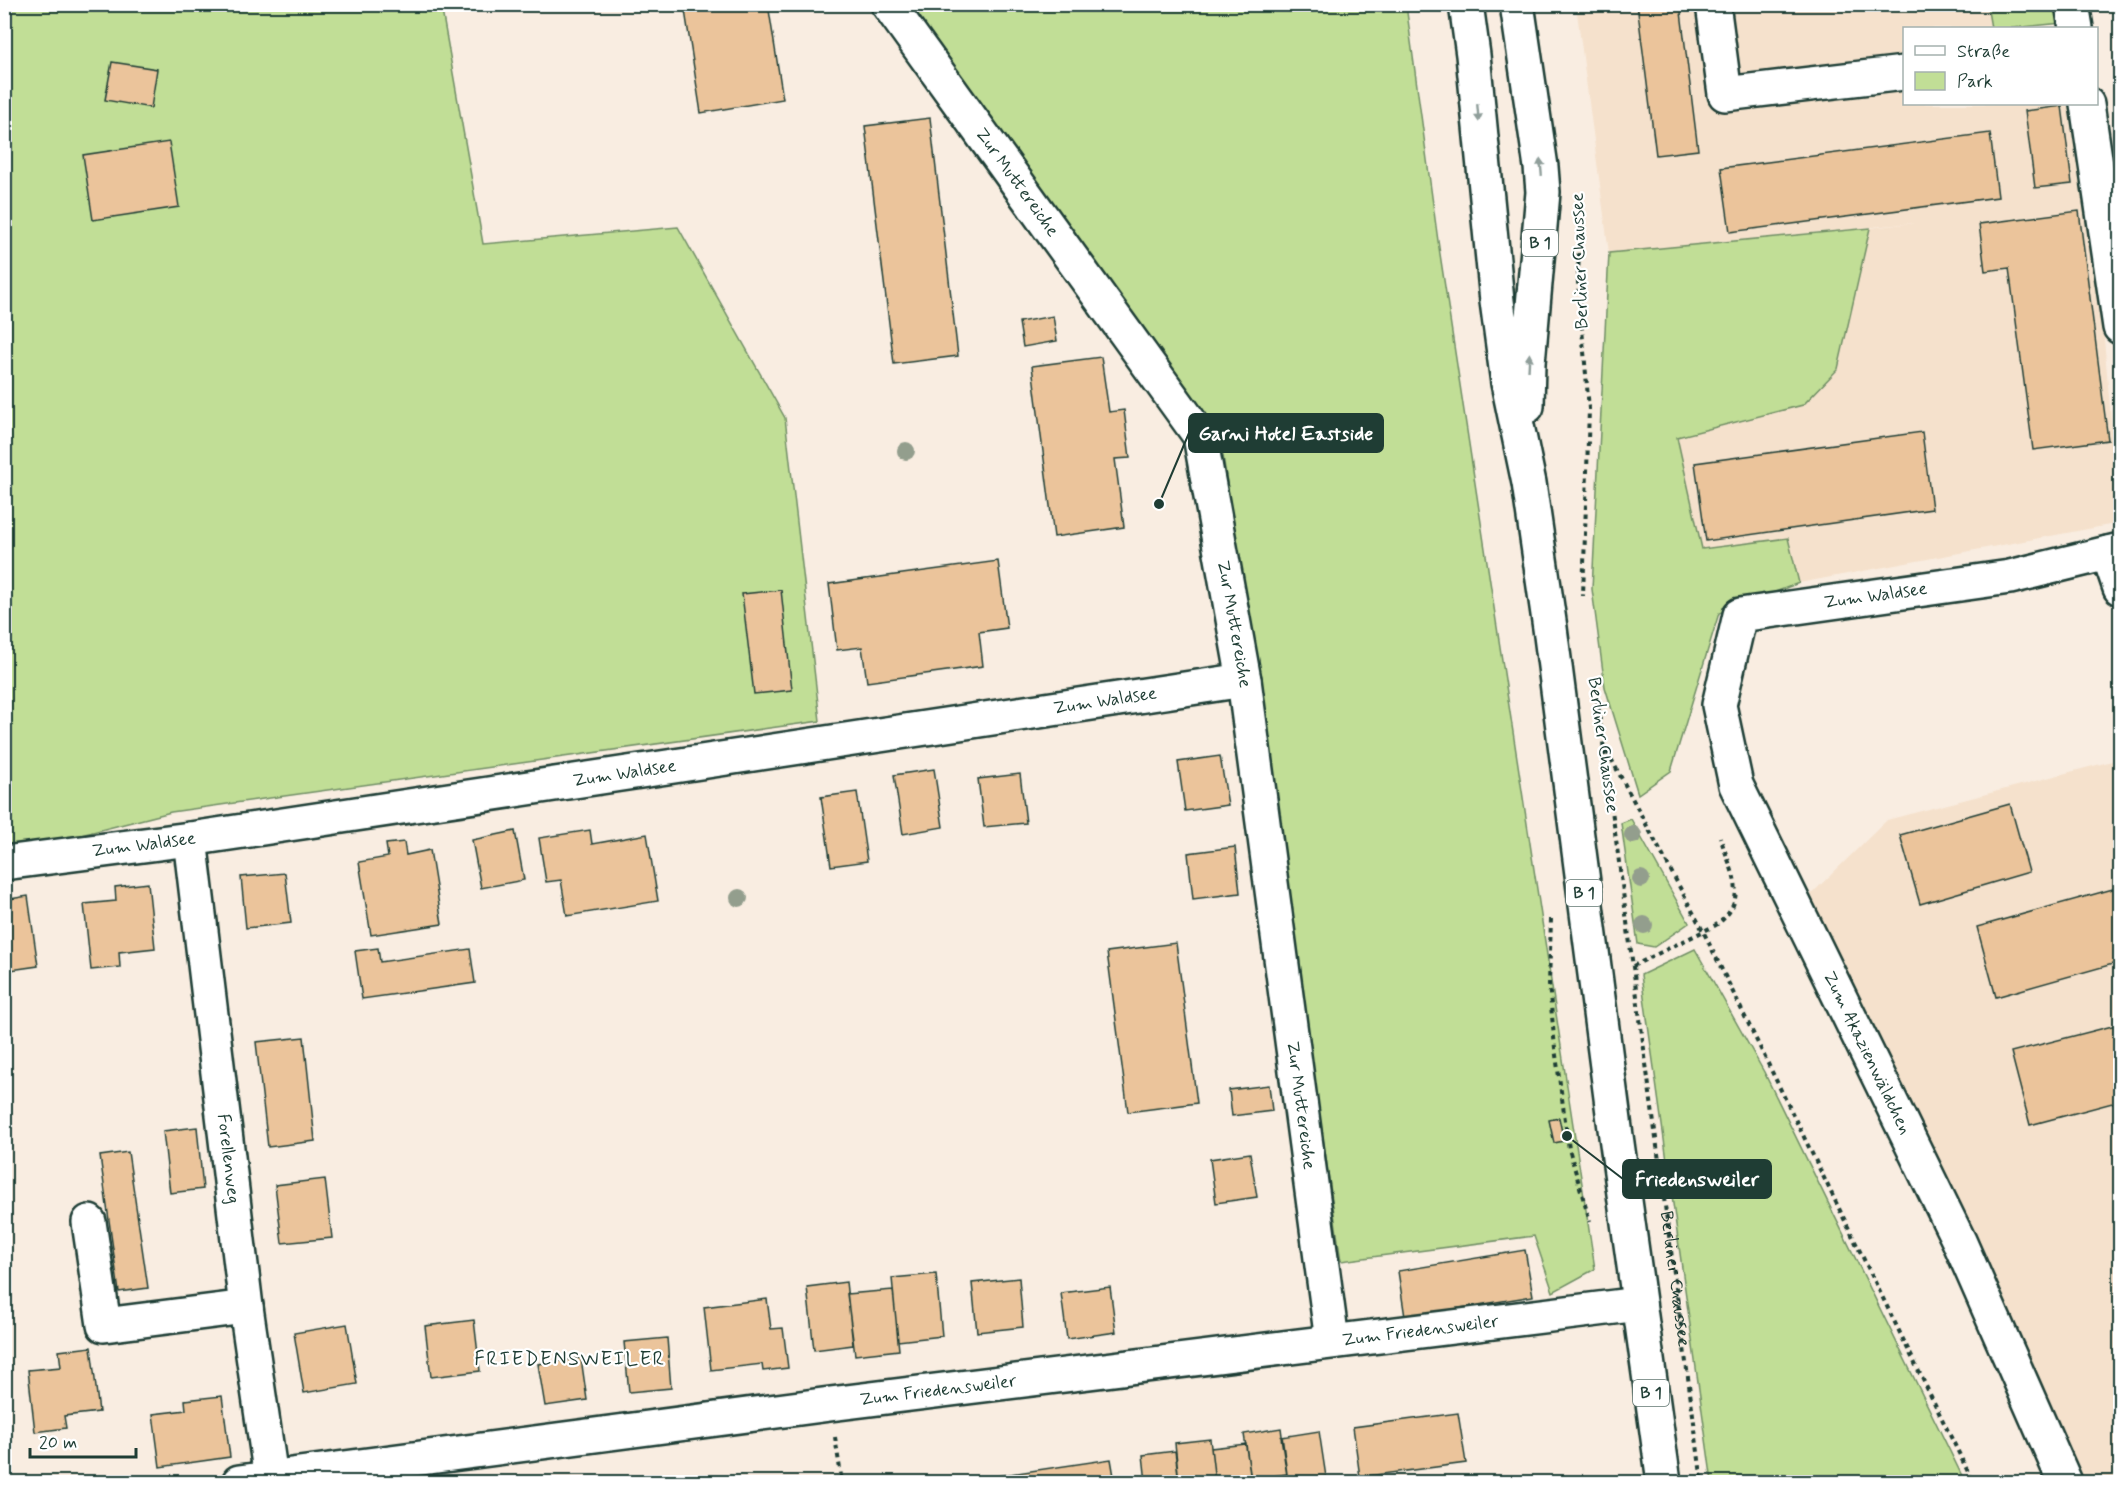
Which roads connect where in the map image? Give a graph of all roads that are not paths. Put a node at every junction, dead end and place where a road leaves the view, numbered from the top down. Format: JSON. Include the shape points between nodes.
{"nodes":[{"id":1,"x":888,"y":4,"type":"edge"},
{"id":2,"x":1466,"y":4,"type":"edge"},
{"id":3,"x":1517,"y":4,"type":"edge"},
{"id":4,"x":1713,"y":4,"type":"edge"},
{"id":5,"x":2072,"y":4,"type":"edge"},
{"id":6,"x":2076,"y":27,"type":"edge"},
{"id":7,"x":1903,"y":73,"type":"edge"},
{"id":8,"x":2087,"y":105,"type":"edge"},
{"id":9,"x":2121,"y":327,"type":"edge"},
{"id":10,"x":1529,"y":483,"type":"junction"},
{"id":11,"x":2114,"y":551,"type":"edge"},
{"id":12,"x":2121,"y":588,"type":"edge"},
{"id":13,"x":1740,"y":615,"type":"joint"},
{"id":14,"x":1244,"y":680,"type":"junction"},
{"id":15,"x":190,"y":839,"type":"junction"},
{"id":16,"x":4,"y":863,"type":"edge"},
{"id":17,"x":89,"y":1222,"type":"dead end"},
{"id":18,"x":1639,"y":1304,"type":"junction"},
{"id":19,"x":246,"y":1307,"type":"junction"},
{"id":20,"x":1332,"y":1341,"type":"junction"},
{"id":21,"x":271,"y":1478,"type":"junction"},
{"id":22,"x":239,"y":1482,"type":"edge"},
{"id":23,"x":1664,"y":1482,"type":"edge"},
{"id":24,"x":2065,"y":1482,"type":"edge"}],
"edges":[{"from":1,"to":14,"type":"street","name":"Zur Muttereiche","via":[[1200,436]]},
{"from":2,"to":10,"type":"street","name":"Berliner Chaussee","number":"B 1","one_way":true,"via":[[1497,301],[1508,383]]},
{"from":10,"to":3,"type":"street","name":"Berliner Chaussee","number":"B 1","one_way":true,"via":[[1528,363],[1543,192]]},
{"from":4,"to":7,"type":"street","via":[[1725,94]]},
{"from":5,"to":6,"type":"street"},
{"from":8,"to":9,"type":"street"},
{"from":10,"to":18,"type":"street","name":"Berliner Chaussee","number":"B 1"},
{"from":11,"to":12,"type":"street"},
{"from":11,"to":13,"type":"street","name":"Zum Waldsee","via":[[2010,577]]},
{"from":13,"to":24,"type":"street","name":"Zum Akazienwäldchen","via":[[1719,705],[1736,786],[1959,1241]]},
{"from":14,"to":15,"type":"street","name":"Zum Waldsee"},
{"from":14,"to":20,"type":"street","name":"Zur Muttereiche"},
{"from":15,"to":16,"type":"street","name":"Zum Waldsee"},
{"from":15,"to":19,"type":"street","name":"Forellenweg"},
{"from":17,"to":19,"type":"street","via":[[104,1325]]},
{"from":18,"to":20,"type":"street","name":"Zum Friedensweiler"},
{"from":18,"to":23,"type":"street","name":"Berliner Chaussee","number":"B 1"},
{"from":19,"to":21,"type":"street","name":"Forellenweg"},
{"from":20,"to":21,"type":"street","name":"Zum Friedensweiler"},
{"from":21,"to":22,"type":"street","name":"Zum Friedensweiler"}]}
